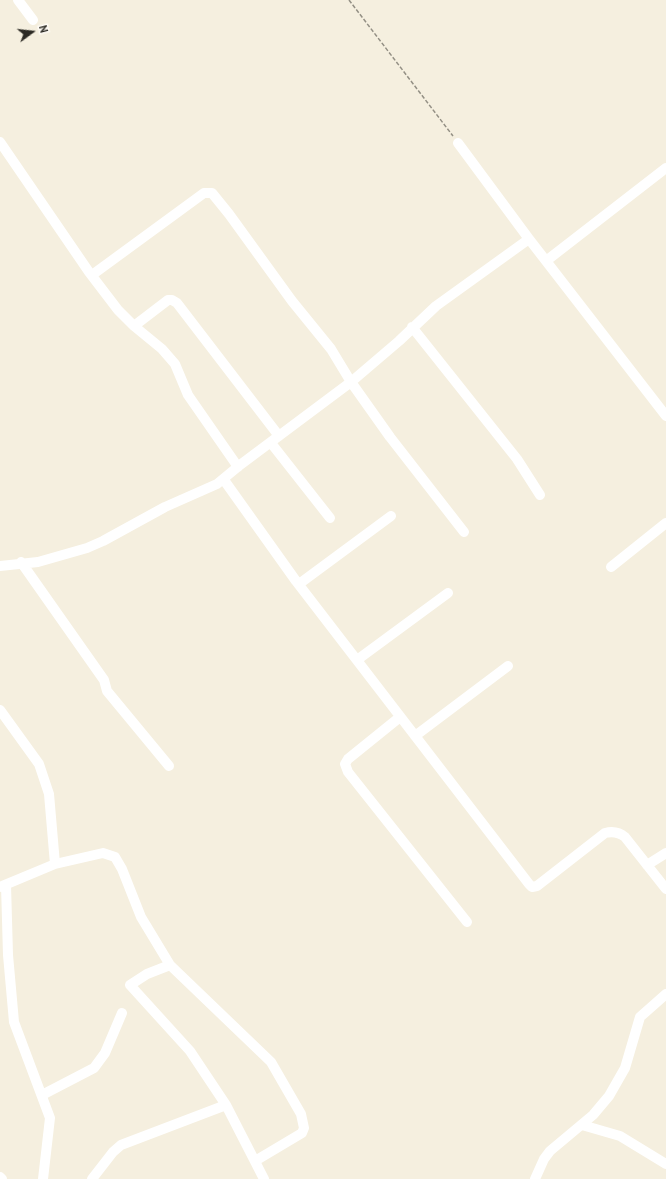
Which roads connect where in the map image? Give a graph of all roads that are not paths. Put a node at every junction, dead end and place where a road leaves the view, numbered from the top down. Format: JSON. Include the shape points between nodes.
{"nodes":[{"id":1,"x":18,"y":0,"type":"edge"},
{"id":2,"x":33,"y":20,"type":"dead end"},
{"id":3,"x":0,"y":142,"type":"edge"},
{"id":4,"x":458,"y":142,"type":"road end"},
{"id":5,"x":666,"y":168,"type":"edge"},
{"id":6,"x":529,"y":239,"type":"junction"},
{"id":7,"x":546,"y":261,"type":"junction"},
{"id":8,"x":92,"y":275,"type":"junction"},
{"id":9,"x":134,"y":326,"type":"junction"},
{"id":10,"x":412,"y":327,"type":"junction"},
{"id":11,"x":351,"y":382,"type":"junction"},
{"id":12,"x":666,"y":416,"type":"edge"},
{"id":13,"x":275,"y":440,"type":"junction"},
{"id":14,"x":238,"y":467,"type":"junction"},
{"id":15,"x":224,"y":480,"type":"junction"},
{"id":16,"x":540,"y":495,"type":"dead end"},
{"id":17,"x":391,"y":516,"type":"dead end"},
{"id":18,"x":330,"y":518,"type":"dead end"},
{"id":19,"x":666,"y":524,"type":"edge"},
{"id":20,"x":464,"y":532,"type":"dead end"},
{"id":21,"x":21,"y":562,"type":"junction"},
{"id":22,"x":0,"y":566,"type":"edge"},
{"id":23,"x":611,"y":566,"type":"dead end"},
{"id":24,"x":299,"y":584,"type":"junction"},
{"id":25,"x":448,"y":593,"type":"dead end"},
{"id":26,"x":357,"y":660,"type":"junction"},
{"id":27,"x":508,"y":666,"type":"dead end"},
{"id":28,"x":0,"y":710,"type":"edge"},
{"id":29,"x":400,"y":716,"type":"junction"},
{"id":30,"x":416,"y":736,"type":"junction"},
{"id":31,"x":169,"y":766,"type":"dead end"},
{"id":32,"x":666,"y":853,"type":"edge"},
{"id":33,"x":56,"y":864,"type":"junction"},
{"id":34,"x":647,"y":865,"type":"junction"},
{"id":35,"x":3,"y":886,"type":"edge"},
{"id":36,"x":666,"y":889,"type":"edge"},
{"id":37,"x":467,"y":922,"type":"dead end"},
{"id":38,"x":170,"y":965,"type":"junction"},
{"id":39,"x":666,"y":994,"type":"edge"},
{"id":40,"x":122,"y":1013,"type":"dead end"},
{"id":41,"x":42,"y":1095,"type":"junction"},
{"id":42,"x":226,"y":1104,"type":"junction"},
{"id":43,"x":582,"y":1125,"type":"junction"},
{"id":44,"x":255,"y":1161,"type":"junction"},
{"id":45,"x":666,"y":1164,"type":"edge"},
{"id":46,"x":43,"y":1179,"type":"edge"},
{"id":47,"x":92,"y":1179,"type":"edge"},
{"id":48,"x":264,"y":1179,"type":"edge"},
{"id":49,"x":535,"y":1179,"type":"edge"}],
"edges":[{"from":1,"to":2,"type":"street"},
{"from":3,"to":8,"type":"street"},
{"from":4,"to":6,"type":"street"},
{"from":5,"to":7,"type":"street"},
{"from":6,"to":7,"type":"street"},
{"from":6,"to":10,"type":"street","via":[[468,282]]},
{"from":7,"to":12,"type":"street"},
{"from":8,"to":9,"type":"street","via":[[118,310]]},
{"from":8,"to":11,"type":"street","via":[[204,193],[212,193],[330,349]]},
{"from":9,"to":13,"type":"street","via":[[168,300],[177,303]]},
{"from":9,"to":14,"type":"street","via":[[151,339],[175,364],[188,395]]},
{"from":10,"to":11,"type":"street"},
{"from":10,"to":16,"type":"street","via":[[517,459]]},
{"from":11,"to":13,"type":"street"},
{"from":11,"to":20,"type":"street"},
{"from":13,"to":14,"type":"street"},
{"from":13,"to":18,"type":"street"},
{"from":14,"to":15,"type":"street"},
{"from":15,"to":21,"type":"street","via":[[165,507],[87,548],[38,562]]},
{"from":15,"to":24,"type":"street"},
{"from":17,"to":24,"type":"street"},
{"from":19,"to":23,"type":"street"},
{"from":21,"to":22,"type":"street"},
{"from":21,"to":31,"type":"street","via":[[104,680],[107,691]]},
{"from":24,"to":26,"type":"street"},
{"from":25,"to":26,"type":"street"},
{"from":26,"to":29,"type":"street"},
{"from":27,"to":30,"type":"street"},
{"from":28,"to":33,"type":"street","via":[[39,764],[49,794]]},
{"from":29,"to":30,"type":"street"},
{"from":29,"to":37,"type":"street","via":[[344,764]]},
{"from":30,"to":34,"type":"street","via":[[532,886],[537,886],[610,832],[620,833],[625,837]]},
{"from":32,"to":34,"type":"street"},
{"from":33,"to":35,"type":"street"},
{"from":33,"to":38,"type":"street","via":[[103,853],[115,858],[141,917]]},
{"from":34,"to":36,"type":"street"},
{"from":35,"to":41,"type":"street","via":[[14,1022]]},
{"from":38,"to":42,"type":"street","via":[[147,974],[130,985],[190,1050]]},
{"from":38,"to":44,"type":"street","via":[[271,1062],[301,1114],[304,1128],[302,1133]]},
{"from":39,"to":43,"type":"street","via":[[640,1017],[618,1083],[603,1105]]},
{"from":40,"to":41,"type":"street","via":[[105,1053],[94,1068]]},
{"from":41,"to":46,"type":"street","via":[[50,1118]]},
{"from":42,"to":44,"type":"street"},
{"from":42,"to":47,"type":"street","via":[[121,1145]]},
{"from":43,"to":45,"type":"street","via":[[620,1136]]},
{"from":43,"to":49,"type":"street","via":[[550,1151]]},
{"from":44,"to":48,"type":"street"}]}
